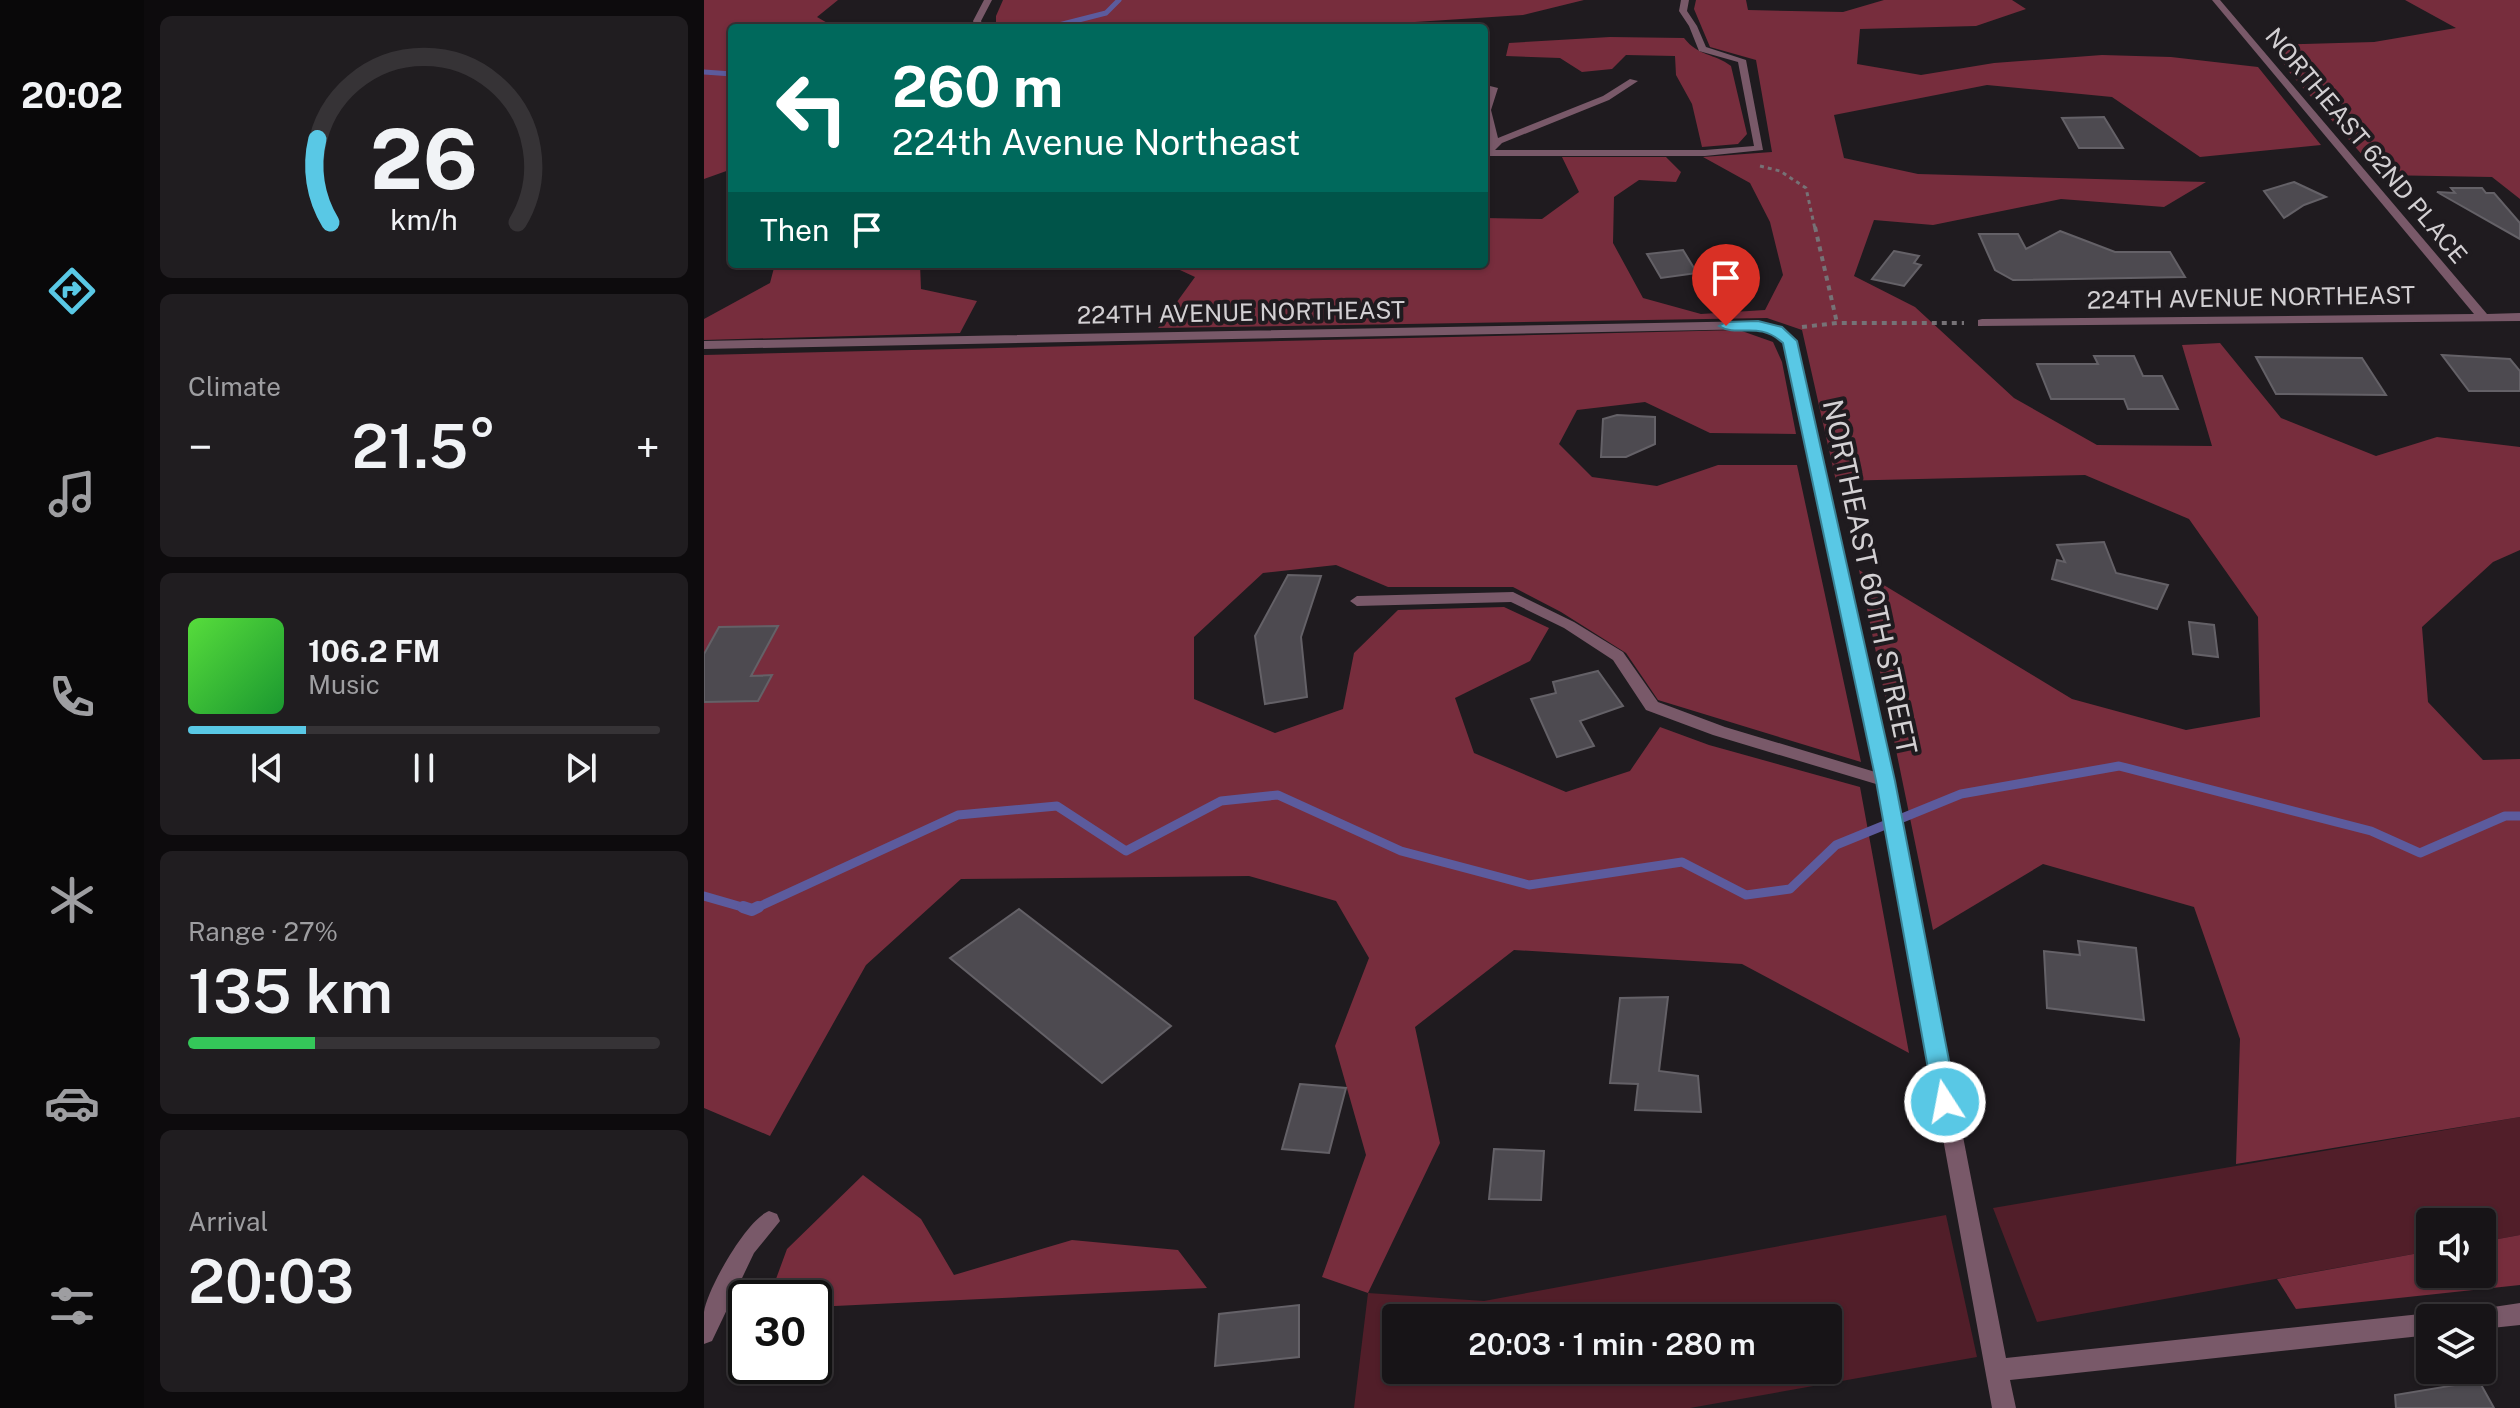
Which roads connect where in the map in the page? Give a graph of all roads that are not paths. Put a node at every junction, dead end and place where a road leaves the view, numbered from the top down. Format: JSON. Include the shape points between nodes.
{"nodes":[{"id":1,"x":988,"y":0,"type":"edge"},
{"id":2,"x":1685,"y":0,"type":"edge"},
{"id":3,"x":2216,"y":0,"type":"edge"},
{"id":4,"x":978,"y":24,"type":"edge"},
{"id":5,"x":1633,"y":81,"type":"dead end"},
{"id":6,"x":1493,"y":88,"type":"dead end"},
{"id":7,"x":1488,"y":98,"type":"edge"},
{"id":8,"x":1488,"y":125,"type":"edge"},
{"id":9,"x":1495,"y":143,"type":"junction"},
{"id":10,"x":1488,"y":150,"type":"edge"},
{"id":11,"x":1488,"y":153,"type":"edge"},
{"id":12,"x":2520,"y":317,"type":"edge"},
{"id":13,"x":2484,"y":318,"type":"junction"},
{"id":14,"x":1982,"y":323,"type":"road end"},
{"id":15,"x":1777,"y":330,"type":"joint"},
{"id":16,"x":704,"y":345,"type":"edge"},
{"id":17,"x":1357,"y":601,"type":"dead end"},
{"id":18,"x":1886,"y":781,"type":"junction"},
{"id":19,"x":769,"y":1221,"type":"dead end"},
{"id":20,"x":2520,"y":1314,"type":"edge"},
{"id":21,"x":2496,"y":1316,"type":"edge"},
{"id":22,"x":2416,"y":1325,"type":"edge"},
{"id":23,"x":704,"y":1333,"type":"edge"},
{"id":24,"x":1995,"y":1370,"type":"junction"},
{"id":25,"x":2004,"y":1408,"type":"edge"}],
"edges":[{"from":1,"to":4,"type":"street"},
{"from":2,"to":11,"type":"street","via":[[1683,11],[1702,49],[1742,60],[1759,148],[1705,153]]},
{"from":3,"to":13,"type":"street","name":"NORTHEAST 62ND PLACE"},
{"from":5,"to":9,"type":"street","via":[[1606,98]]},
{"from":6,"to":7,"type":"street"},
{"from":8,"to":9,"type":"street"},
{"from":9,"to":10,"type":"street"},
{"from":12,"to":13,"type":"street","name":"224TH AVENUE NORTHEAST"},
{"from":13,"to":14,"type":"street","name":"224TH AVENUE NORTHEAST"},
{"from":15,"to":16,"type":"street","name":"224TH AVENUE NORTHEAST","via":[[1742,325]]},
{"from":15,"to":18,"type":"street","name":"NORTHEAST 60TH STREET","via":[[1790,341]]},
{"from":17,"to":18,"type":"street","via":[[1513,597],[1618,656],[1652,706]]},
{"from":18,"to":24,"type":"street","name":"NORTHEAST 60TH STREET"},
{"from":19,"to":23,"type":"street","via":[[746,1246]]},
{"from":20,"to":21,"type":"street"},
{"from":22,"to":24,"type":"street"},
{"from":24,"to":25,"type":"street","name":"NORTHEAST 60TH STREET"}]}
